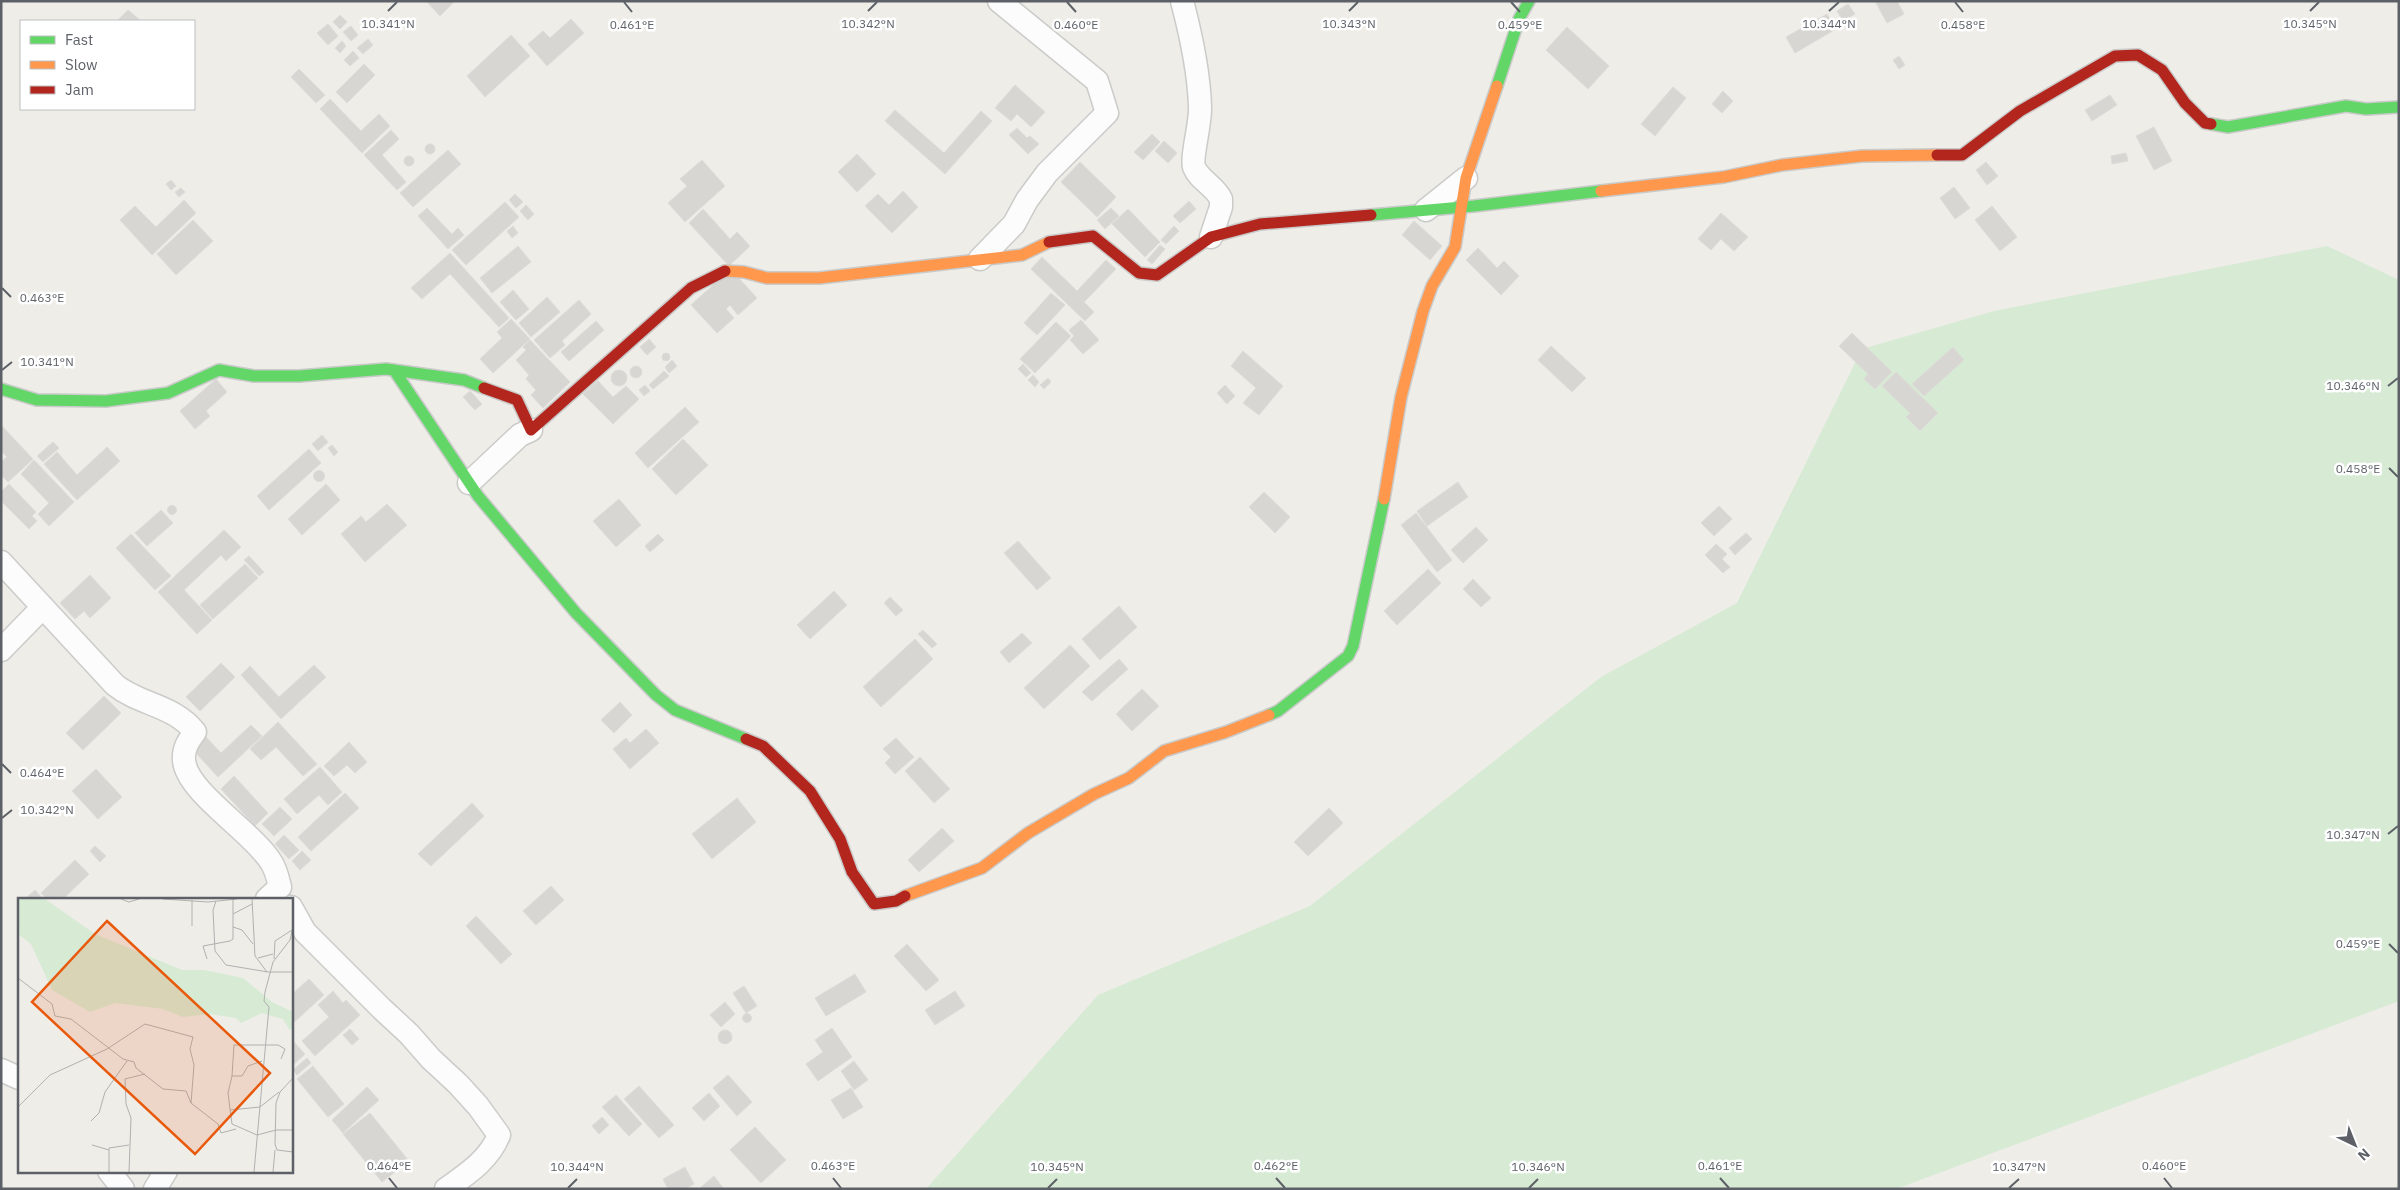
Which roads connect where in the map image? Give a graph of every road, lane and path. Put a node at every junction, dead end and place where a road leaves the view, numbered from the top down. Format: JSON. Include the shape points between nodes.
{"nodes":[{"id":1,"x":999,"y":1,"type":"edge"},
{"id":2,"x":1182,"y":1,"type":"edge"},
{"id":3,"x":1529,"y":1,"type":"edge"},
{"id":4,"x":2399,"y":107,"type":"edge"},
{"id":5,"x":1466,"y":178,"type":"junction"},
{"id":6,"x":1462,"y":207,"type":"junction"},
{"id":7,"x":1426,"y":210,"type":"junction"},
{"id":8,"x":1211,"y":237,"type":"junction"},
{"id":9,"x":980,"y":259,"type":"junction"},
{"id":10,"x":394,"y":370,"type":"junction"},
{"id":11,"x":1,"y":389,"type":"edge"},
{"id":12,"x":531,"y":430,"type":"junction"},
{"id":13,"x":469,"y":483,"type":"junction"},
{"id":14,"x":1,"y":562,"type":"edge"},
{"id":15,"x":43,"y":607,"type":"junction"},
{"id":16,"x":1,"y":650,"type":"edge"},
{"id":17,"x":278,"y":895,"type":"edge"},
{"id":18,"x":292,"y":909,"type":"edge"},
{"id":19,"x":1,"y":1070,"type":"edge"},
{"id":20,"x":18,"y":1078,"type":"edge"},
{"id":21,"x":110,"y":1172,"type":"edge"},
{"id":22,"x":165,"y":1172,"type":"edge"},
{"id":23,"x":123,"y":1189,"type":"edge"},
{"id":24,"x":155,"y":1189,"type":"edge"},
{"id":25,"x":446,"y":1189,"type":"edge"}],
"edges":[{"from":1,"to":9,"type":"street","via":[[1096,80],[1107,113],[1047,173],[1014,224]]},
{"from":2,"to":8,"type":"street","via":[[1191,36],[1200,104],[1193,163],[1221,199]]},
{"from":3,"to":5,"type":"street","via":[[1519,19]]},
{"from":4,"to":6,"type":"street","via":[[2346,106],[2228,127],[2205,123],[2162,70],[2138,55],[2115,56],[2020,111],[1962,155],[1862,156],[1782,165],[1724,177]]},
{"from":5,"to":6,"type":"street"},
{"from":5,"to":7,"type":"street"},
{"from":6,"to":7,"type":"street"},
{"from":6,"to":13,"type":"street","via":[[1455,247],[1432,286],[1401,396],[1383,507],[1353,646],[1348,656],[1298,697],[1270,715],[1164,751],[1129,778],[1094,794],[1028,833],[982,868],[917,890],[896,901],[874,904],[852,872],[840,838],[810,791],[763,746],[675,710],[656,695],[576,613]]},
{"from":7,"to":8,"type":"street","via":[[1260,224]]},
{"from":8,"to":9,"type":"street","via":[[1157,275],[1140,273],[1094,236],[1044,243],[1022,256]]},
{"from":9,"to":12,"type":"street","via":[[819,278],[767,278],[724,271],[691,288]]},
{"from":10,"to":11,"type":"street","via":[[299,376],[254,376],[219,370],[168,393],[106,401],[37,400]]},
{"from":10,"to":12,"type":"street","via":[[464,380],[517,400]]},
{"from":10,"to":13,"type":"street"},
{"from":12,"to":13,"type":"street","via":[[520,435]]},
{"from":14,"to":15,"type":"street"},
{"from":15,"to":16,"type":"street"},
{"from":15,"to":17,"type":"street","via":[[126,694],[162,706],[187,721],[195,732],[186,745],[184,761],[192,780],[271,861]]},
{"from":18,"to":25,"type":"street","via":[[305,932],[458,1084],[499,1135],[494,1147],[480,1162]]},
{"from":19,"to":20,"type":"street"},
{"from":21,"to":23,"type":"street"},
{"from":22,"to":24,"type":"street"}]}
